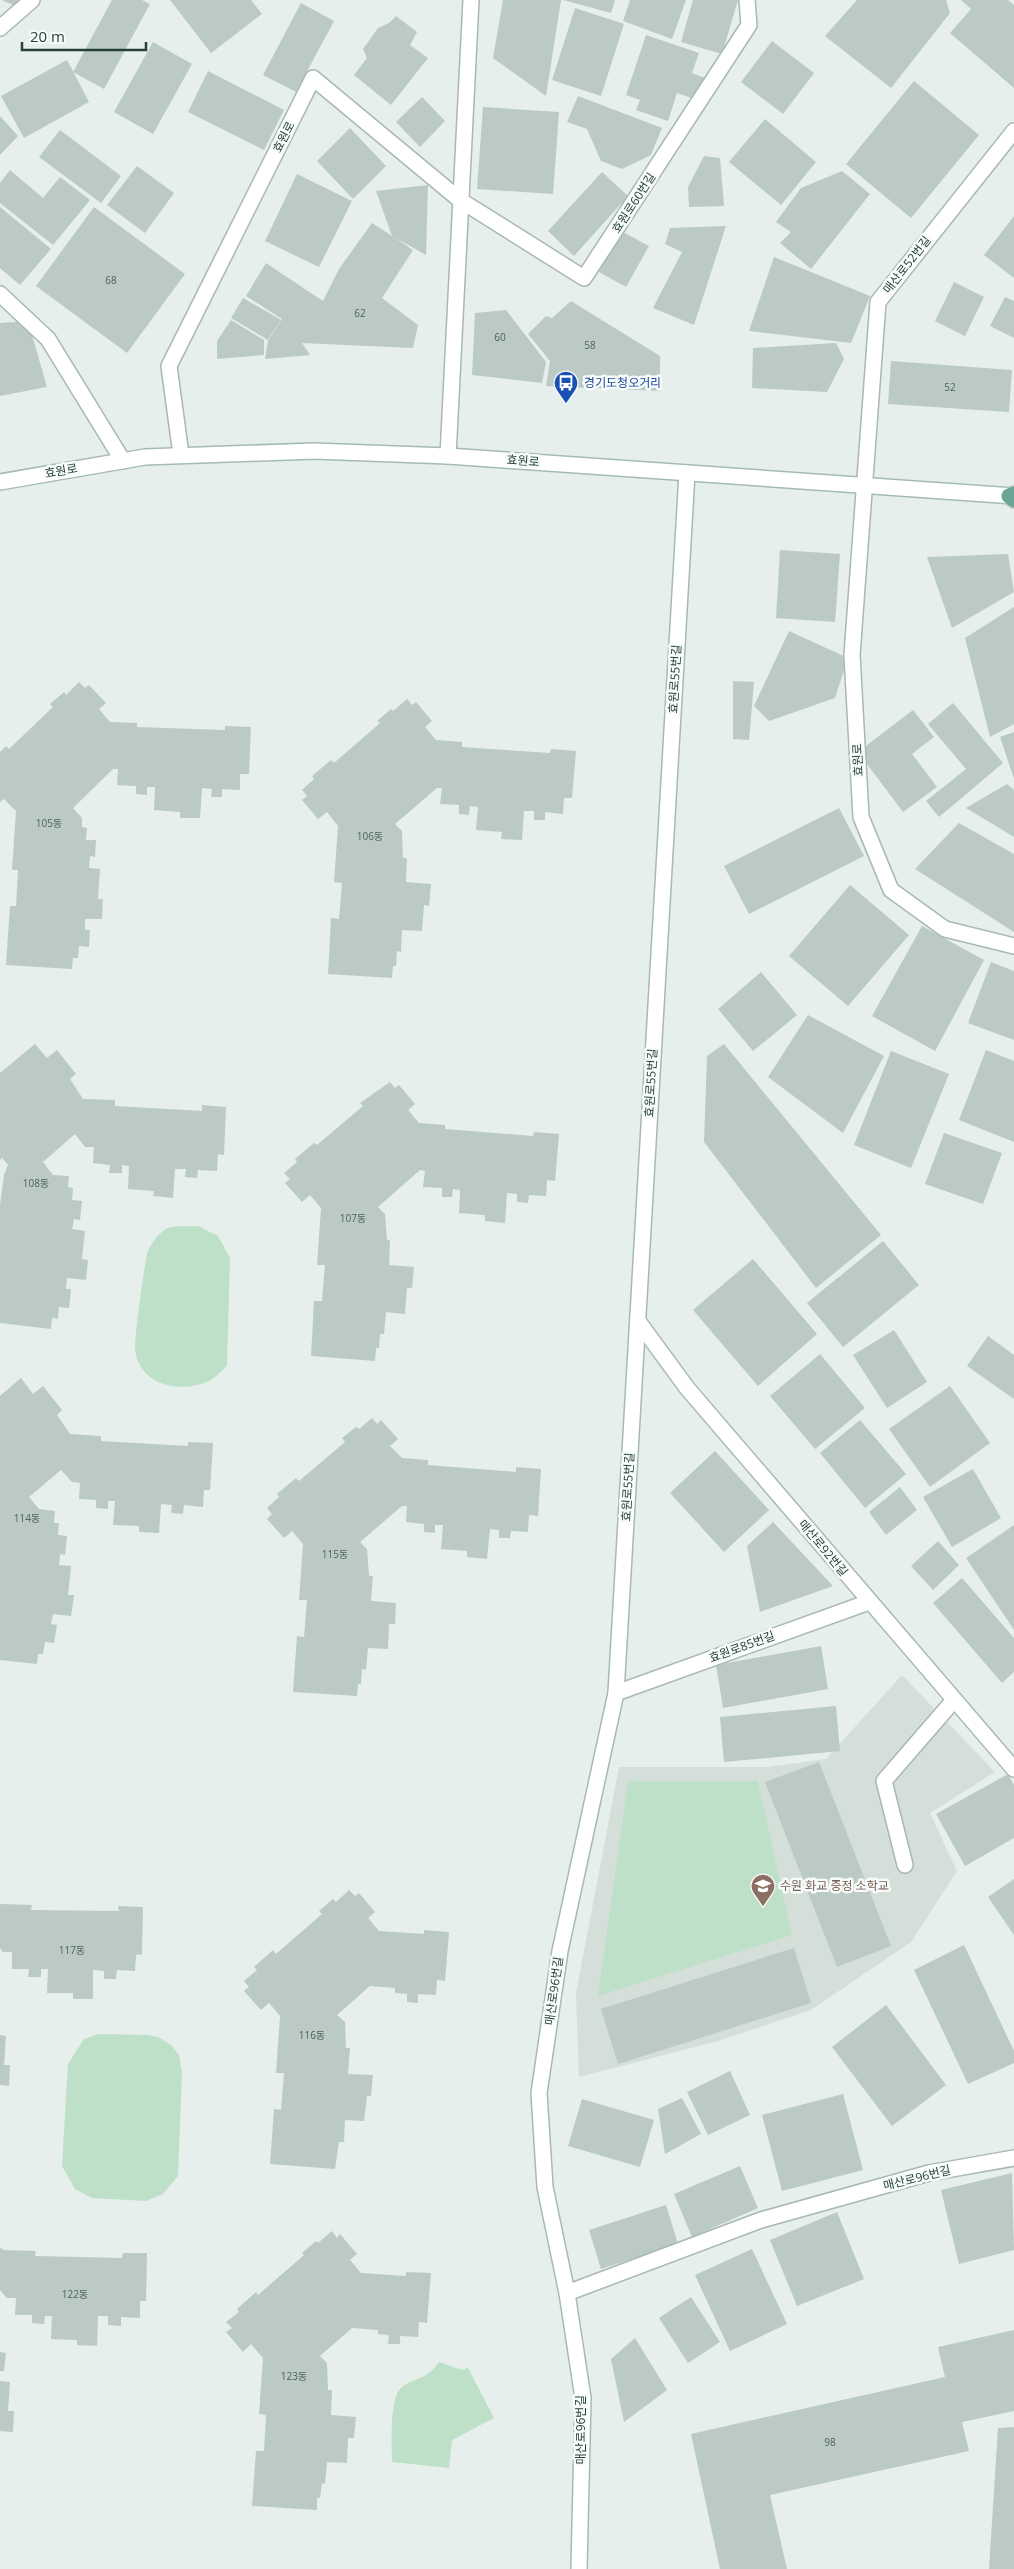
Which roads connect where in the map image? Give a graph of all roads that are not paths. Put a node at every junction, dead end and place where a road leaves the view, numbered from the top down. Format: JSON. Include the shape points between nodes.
{"nodes":[{"id":1,"x":32,"y":0,"type":"edge"},
{"id":2,"x":470,"y":0,"type":"edge"},
{"id":3,"x":747,"y":0,"type":"edge"},
{"id":4,"x":0,"y":28,"type":"edge"},
{"id":5,"x":1014,"y":131,"type":"edge"},
{"id":6,"x":460,"y":200,"type":"junction"},
{"id":7,"x":0,"y":294,"type":"edge"},
{"id":8,"x":181,"y":456,"type":"junction"},
{"id":9,"x":448,"y":456,"type":"junction"},
{"id":10,"x":123,"y":461,"type":"junction"},
{"id":11,"x":687,"y":473,"type":"junction"},
{"id":12,"x":0,"y":482,"type":"edge"},
{"id":13,"x":864,"y":486,"type":"junction"},
{"id":14,"x":1013,"y":497,"type":"edge"},
{"id":15,"x":1014,"y":946,"type":"edge"},
{"id":16,"x":638,"y":1321,"type":"junction"},
{"id":17,"x":869,"y":1602,"type":"junction"},
{"id":18,"x":616,"y":1692,"type":"junction"},
{"id":19,"x":954,"y":1700,"type":"junction"},
{"id":20,"x":1014,"y":1769,"type":"edge"},
{"id":21,"x":905,"y":1866,"type":"dead end"},
{"id":22,"x":1014,"y":2158,"type":"edge"},
{"id":23,"x":567,"y":2293,"type":"junction"},
{"id":24,"x":579,"y":2569,"type":"edge"}],
"edges":[{"from":1,"to":4,"type":"street"},
{"from":2,"to":6,"type":"street"},
{"from":3,"to":6,"type":"street","name":"효원로60번길","via":[[749,25],[584,278]]},
{"from":5,"to":13,"type":"street","name":"매산로52번길","via":[[878,302]]},
{"from":6,"to":8,"type":"street","name":"효원로","via":[[313,78],[169,366]]},
{"from":6,"to":9,"type":"street"},
{"from":7,"to":10,"type":"street","via":[[48,339]]},
{"from":8,"to":9,"type":"street","name":"효원로","via":[[314,452]]},
{"from":8,"to":10,"type":"street","name":"효원로"},
{"from":9,"to":11,"type":"street","name":"효원로"},
{"from":10,"to":12,"type":"street","name":"효원로"},
{"from":11,"to":13,"type":"street","name":"효원로"},
{"from":11,"to":16,"type":"street","name":"효원로55번길"},
{"from":13,"to":14,"type":"street","name":"효원로"},
{"from":13,"to":15,"type":"street","name":"효원로","via":[[852,655],[861,817],[891,890],[944,929]]},
{"from":16,"to":17,"type":"street","name":"매산로92번길","via":[[687,1388]]},
{"from":16,"to":18,"type":"street","name":"효원로55번길"},
{"from":17,"to":18,"type":"street","name":"효원로85번길"},
{"from":17,"to":19,"type":"street","name":"매산로92번길"},
{"from":18,"to":23,"type":"street","name":"매산로96번길","via":[[560,1951],[539,2093],[545,2187]]},
{"from":19,"to":20,"type":"street","name":"매산로92번길"},
{"from":19,"to":21,"type":"street","via":[[884,1781]]},
{"from":22,"to":23,"type":"street","name":"매산로96번길","via":[[929,2173],[761,2220]]},
{"from":23,"to":24,"type":"street","name":"매산로96번길","via":[[582,2398]]}]}
